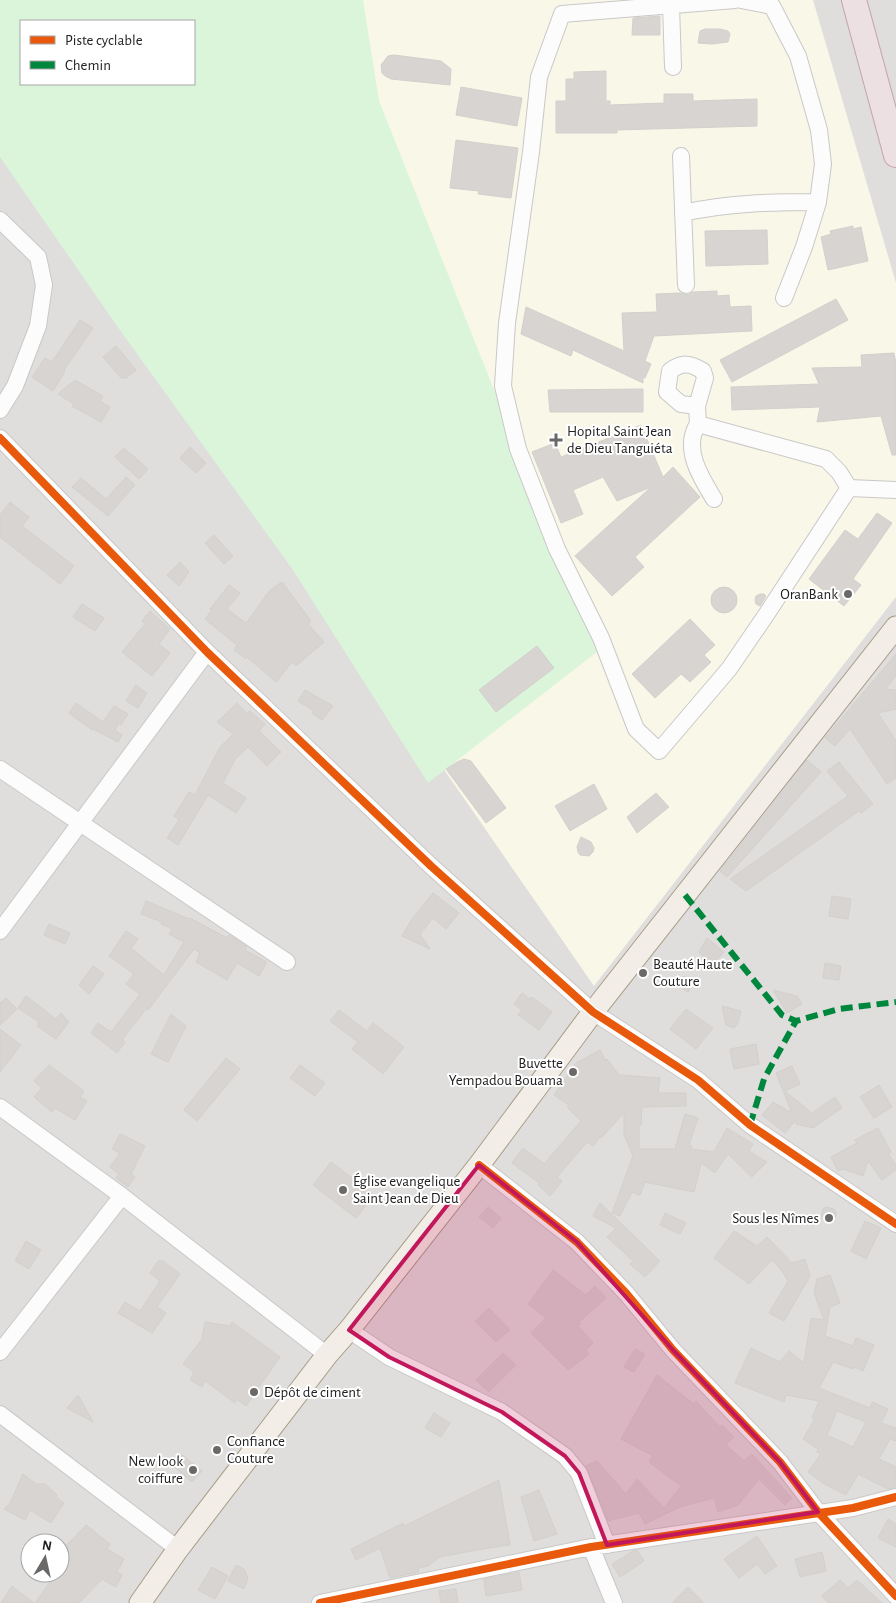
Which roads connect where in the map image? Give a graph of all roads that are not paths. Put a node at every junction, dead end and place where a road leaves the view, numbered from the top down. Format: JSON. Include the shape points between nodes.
{"nodes":[{"id":1,"x":735,"y":0,"type":"edge"},
{"id":2,"x":741,"y":0,"type":"edge"},
{"id":3,"x":854,"y":0,"type":"edge"},
{"id":4,"x":671,"y":4,"type":"junction"},
{"id":5,"x":673,"y":67,"type":"dead end"},
{"id":6,"x":896,"y":154,"type":"edge"},
{"id":7,"x":681,"y":156,"type":"dead end"},
{"id":8,"x":818,"y":202,"type":"junction"},
{"id":9,"x":683,"y":213,"type":"junction"},
{"id":10,"x":0,"y":220,"type":"edge"},
{"id":11,"x":686,"y":285,"type":"dead end"},
{"id":12,"x":784,"y":298,"type":"dead end"},
{"id":13,"x":697,"y":406,"type":"dead end"},
{"id":14,"x":0,"y":410,"type":"edge"},
{"id":15,"x":698,"y":424,"type":"junction"},
{"id":16,"x":0,"y":438,"type":"edge"},
{"id":17,"x":849,"y":488,"type":"junction"},
{"id":18,"x":896,"y":490,"type":"edge"},
{"id":19,"x":714,"y":499,"type":"dead end"},
{"id":20,"x":896,"y":627,"type":"edge"},
{"id":21,"x":207,"y":652,"type":"junction"},
{"id":22,"x":0,"y":769,"type":"edge"},
{"id":23,"x":80,"y":824,"type":"junction"},
{"id":24,"x":0,"y":931,"type":"edge"},
{"id":25,"x":287,"y":962,"type":"dead end"},
{"id":26,"x":593,"y":1012,"type":"junction"},
{"id":27,"x":0,"y":1107,"type":"edge"},
{"id":28,"x":479,"y":1165,"type":"junction"},
{"id":29,"x":122,"y":1196,"type":"junction"},
{"id":30,"x":896,"y":1224,"type":"edge"},
{"id":31,"x":349,"y":1330,"type":"junction"},
{"id":32,"x":0,"y":1352,"type":"edge"},
{"id":33,"x":327,"y":1355,"type":"junction"},
{"id":34,"x":0,"y":1414,"type":"edge"},
{"id":35,"x":896,"y":1497,"type":"edge"},
{"id":36,"x":818,"y":1512,"type":"junction"},
{"id":37,"x":599,"y":1546,"type":"junction"},
{"id":38,"x":178,"y":1549,"type":"junction"},
{"id":39,"x":896,"y":1596,"type":"edge"},
{"id":40,"x":140,"y":1603,"type":"edge"},
{"id":41,"x":320,"y":1603,"type":"edge"},
{"id":42,"x":614,"y":1603,"type":"edge"}],
"edges":[{"from":1,"to":4,"type":"street"},
{"from":2,"to":8,"type":"street","via":[[772,6],[798,56],[819,130],[823,164]]},
{"from":3,"to":6,"type":"highway"},
{"from":4,"to":5,"type":"street"},
{"from":4,"to":17,"type":"street","via":[[562,14],[539,77],[532,152],[507,323],[503,386],[518,449],[557,548],[601,638],[636,729],[659,751],[729,669]]},
{"from":7,"to":9,"type":"street"},
{"from":8,"to":9,"type":"street","via":[[741,205]]},
{"from":8,"to":12,"type":"street"},
{"from":9,"to":11,"type":"street"},
{"from":10,"to":14,"type":"street","via":[[38,257],[44,285],[38,326],[16,386]]},
{"from":13,"to":15,"type":"street"},
{"from":15,"to":17,"type":"street","via":[[826,459]]},
{"from":15,"to":19,"type":"street","via":[[692,432],[692,455]]},
{"from":16,"to":21,"type":"street"},
{"from":17,"to":18,"type":"street"},
{"from":20,"to":26,"type":"main road"},
{"from":21,"to":23,"type":"street"},
{"from":21,"to":26,"type":"street","via":[[431,866]]},
{"from":22,"to":23,"type":"street"},
{"from":23,"to":24,"type":"street"},
{"from":23,"to":25,"type":"street"},
{"from":26,"to":28,"type":"main road"},
{"from":26,"to":30,"type":"street","via":[[698,1080],[750,1125]]},
{"from":27,"to":29,"type":"street"},
{"from":28,"to":31,"type":"main road"},
{"from":28,"to":36,"type":"street","via":[[577,1242],[626,1293],[673,1350],[780,1462]]},
{"from":29,"to":32,"type":"street"},
{"from":29,"to":33,"type":"street"},
{"from":31,"to":33,"type":"main road"},
{"from":31,"to":37,"type":"street","via":[[388,1357],[502,1412],[565,1456],[579,1472]]},
{"from":33,"to":38,"type":"main road"},
{"from":34,"to":38,"type":"street"},
{"from":35,"to":36,"type":"street","via":[[853,1508]]},
{"from":36,"to":37,"type":"street"},
{"from":36,"to":39,"type":"street"},
{"from":37,"to":41,"type":"street"},
{"from":37,"to":42,"type":"street"},
{"from":38,"to":40,"type":"main road"}]}
